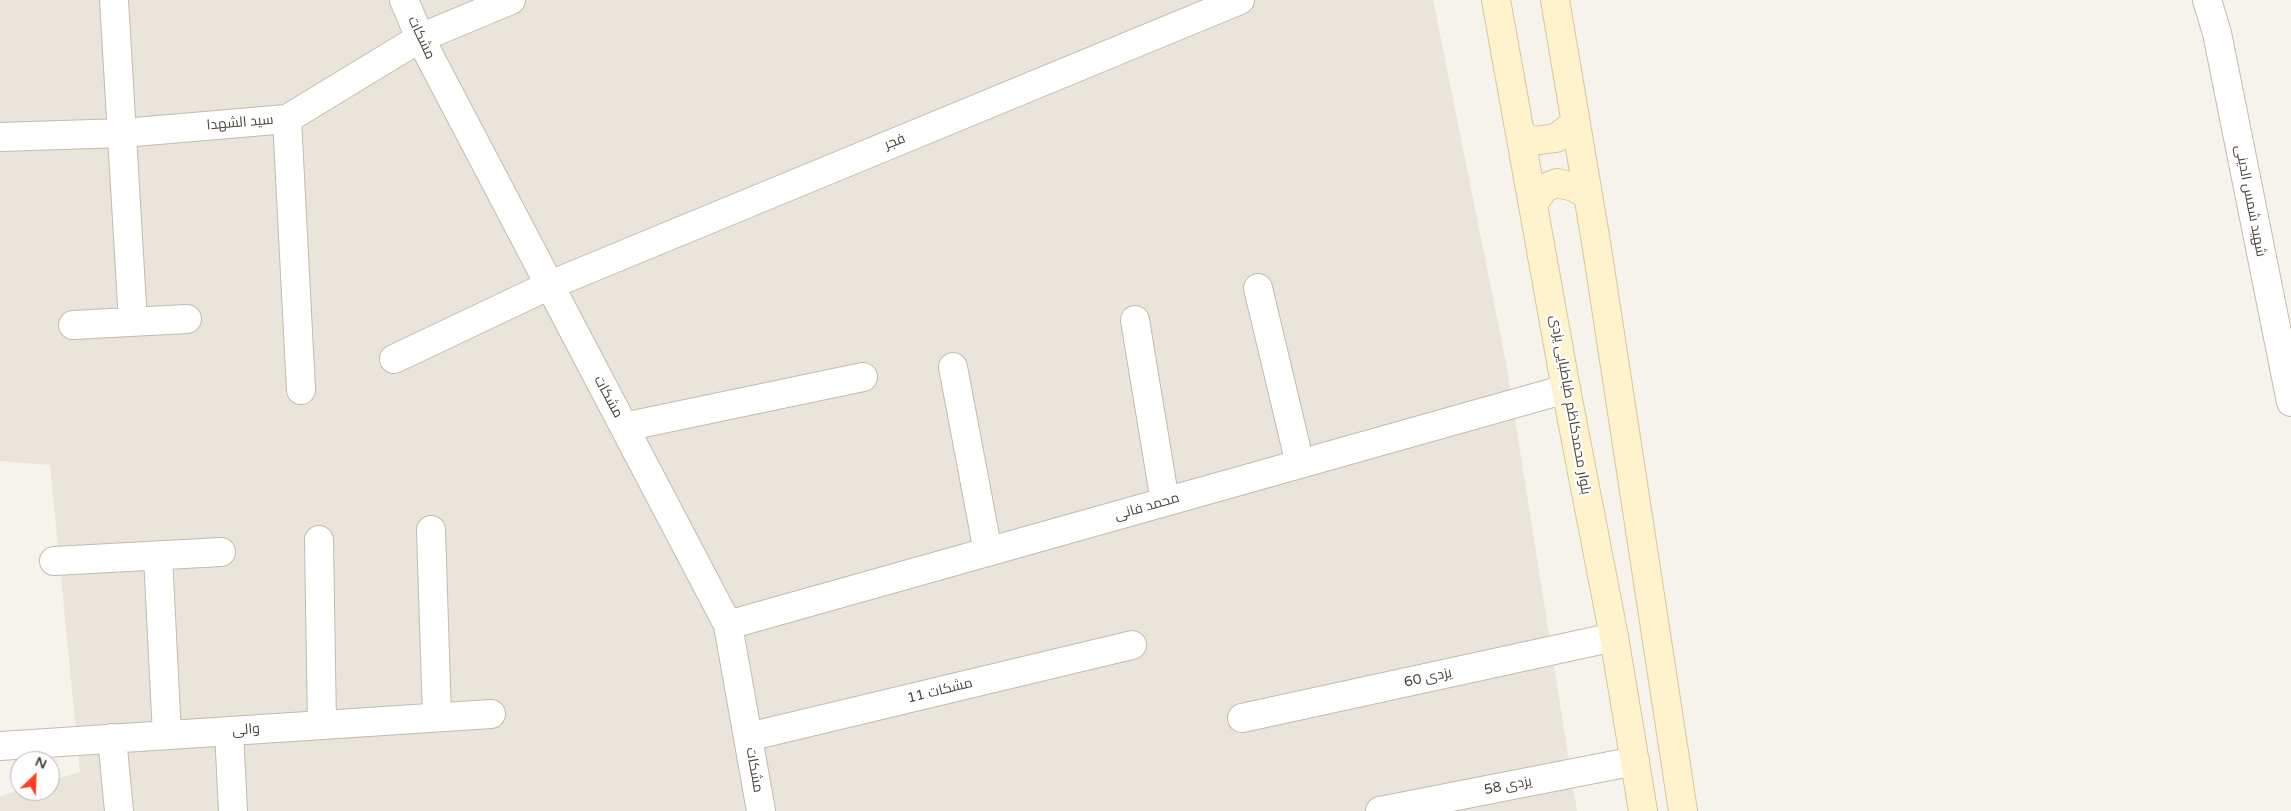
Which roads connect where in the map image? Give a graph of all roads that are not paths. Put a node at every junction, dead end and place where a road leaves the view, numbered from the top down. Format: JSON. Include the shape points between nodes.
{"nodes":[{"id":1,"x":114,"y":0,"type":"edge"},
{"id":2,"x":404,"y":0,"type":"edge"},
{"id":3,"x":511,"y":0,"type":"edge"},
{"id":4,"x":1240,"y":0,"type":"edge"},
{"id":5,"x":1496,"y":0,"type":"edge"},
{"id":6,"x":1555,"y":0,"type":"edge"},
{"id":7,"x":2208,"y":0,"type":"edge"},
{"id":8,"x":420,"y":38,"type":"junction"},
{"id":9,"x":287,"y":119,"type":"junction"},
{"id":10,"x":1576,"y":123,"type":"junction"},
{"id":11,"x":122,"y":133,"type":"junction"},
{"id":12,"x":1520,"y":135,"type":"junction"},
{"id":13,"x":0,"y":137,"type":"edge"},
{"id":14,"x":1588,"y":195,"type":"junction"},
{"id":15,"x":1533,"y":204,"type":"junction"},
{"id":16,"x":550,"y":285,"type":"junction"},
{"id":17,"x":1258,"y":288,"type":"dead end"},
{"id":18,"x":187,"y":319,"type":"dead end"},
{"id":19,"x":1135,"y":320,"type":"dead end"},
{"id":20,"x":133,"y":322,"type":"junction"},
{"id":21,"x":72,"y":326,"type":"dead end"},
{"id":22,"x":394,"y":359,"type":"dead end"},
{"id":23,"x":953,"y":367,"type":"dead end"},
{"id":24,"x":863,"y":377,"type":"dead end"},
{"id":25,"x":1566,"y":389,"type":"junction"},
{"id":26,"x":301,"y":390,"type":"dead end"},
{"id":27,"x":2291,"y":402,"type":"edge"},
{"id":28,"x":624,"y":427,"type":"junction"},
{"id":29,"x":1300,"y":464,"type":"junction"},
{"id":30,"x":1165,"y":502,"type":"junction"},
{"id":31,"x":431,"y":530,"type":"dead end"},
{"id":32,"x":319,"y":540,"type":"dead end"},
{"id":33,"x":220,"y":552,"type":"dead end"},
{"id":34,"x":988,"y":552,"type":"junction"},
{"id":35,"x":158,"y":556,"type":"junction"},
{"id":36,"x":54,"y":561,"type":"dead end"},
{"id":37,"x":728,"y":625,"type":"junction"},
{"id":38,"x":1614,"y":637,"type":"junction"},
{"id":39,"x":1132,"y":645,"type":"dead end"},
{"id":40,"x":492,"y":714,"type":"dead end"},
{"id":41,"x":437,"y":717,"type":"junction"},
{"id":42,"x":1242,"y":718,"type":"dead end"},
{"id":43,"x":322,"y":725,"type":"junction"},
{"id":44,"x":229,"y":731,"type":"junction"},
{"id":45,"x":168,"y":735,"type":"junction"},
{"id":46,"x":748,"y":737,"type":"junction"},
{"id":47,"x":112,"y":738,"type":"junction"},
{"id":48,"x":0,"y":746,"type":"edge"},
{"id":49,"x":1635,"y":761,"type":"junction"},
{"id":50,"x":119,"y":811,"type":"edge"},
{"id":51,"x":234,"y":811,"type":"edge"},
{"id":52,"x":761,"y":811,"type":"edge"},
{"id":53,"x":1380,"y":811,"type":"edge"},
{"id":54,"x":1643,"y":811,"type":"edge"},
{"id":55,"x":1683,"y":811,"type":"edge"}],
"edges":[{"from":1,"to":11,"type":"street"},
{"from":2,"to":8,"type":"street","name":"مشکات"},
{"from":3,"to":8,"type":"street","name":"سید الشهدا"},
{"from":4,"to":16,"type":"street","name":"فجر"},
{"from":5,"to":12,"type":"main road","name":"بلوار محمدکاظم طباطبایی یزدی"},
{"from":6,"to":10,"type":"main road"},
{"from":7,"to":27,"type":"street","name":"شهید شمس الدینی"},
{"from":8,"to":9,"type":"street","name":"سید الشهدا"},
{"from":8,"to":16,"type":"street","name":"مشکات"},
{"from":9,"to":11,"type":"street","name":"سید الشهدا"},
{"from":9,"to":26,"type":"street"},
{"from":10,"to":12,"type":"main road","via":[[1556,138],[1534,141]]},
{"from":10,"to":14,"type":"main road"},
{"from":11,"to":13,"type":"street","name":"سید الشهدا"},
{"from":11,"to":20,"type":"street"},
{"from":12,"to":15,"type":"main road","name":"بلوار محمدکاظم طباطبایی یزدی"},
{"from":14,"to":15,"type":"main road","via":[[1574,186],[1557,183],[1544,188]]},
{"from":14,"to":55,"type":"main road"},
{"from":15,"to":25,"type":"main road","name":"بلوار محمدکاظم طباطبایی یزدی"},
{"from":16,"to":22,"type":"street","name":"فجر"},
{"from":16,"to":28,"type":"street","name":"مشکات"},
{"from":17,"to":29,"type":"street"},
{"from":18,"to":20,"type":"street"},
{"from":19,"to":30,"type":"street"},
{"from":20,"to":21,"type":"street"},
{"from":23,"to":34,"type":"street"},
{"from":24,"to":28,"type":"street"},
{"from":25,"to":29,"type":"street","name":"محمد فانی"},
{"from":25,"to":38,"type":"main road","name":"بلوار محمدکاظم طباطبایی یزدی"},
{"from":28,"to":37,"type":"street","name":"مشکات"},
{"from":29,"to":30,"type":"street","name":"محمد فانی"},
{"from":30,"to":34,"type":"street","name":"محمد فانی"},
{"from":31,"to":41,"type":"street"},
{"from":32,"to":43,"type":"street"},
{"from":33,"to":35,"type":"street"},
{"from":34,"to":37,"type":"street","name":"محمد فانی"},
{"from":35,"to":36,"type":"street"},
{"from":35,"to":45,"type":"street"},
{"from":37,"to":46,"type":"street","name":"مشکات"},
{"from":38,"to":42,"type":"street","name":"یزدی 60"},
{"from":38,"to":49,"type":"main road","name":"بلوار محمدکاظم طباطبایی یزدی"},
{"from":39,"to":46,"type":"street","name":"11 مشکات"},
{"from":40,"to":41,"type":"street","name":"والی"},
{"from":41,"to":43,"type":"street","name":"والی"},
{"from":43,"to":44,"type":"street","name":"والی"},
{"from":44,"to":45,"type":"street","name":"والی"},
{"from":44,"to":51,"type":"street"},
{"from":45,"to":47,"type":"street","name":"والی"},
{"from":46,"to":52,"type":"street","name":"مشکات"},
{"from":47,"to":48,"type":"street","name":"والی"},
{"from":47,"to":50,"type":"street"},
{"from":49,"to":53,"type":"street","name":"یزدی 58"},
{"from":49,"to":54,"type":"main road","name":"بلوار محمدکاظم طباطبایی یزدی"}]}
